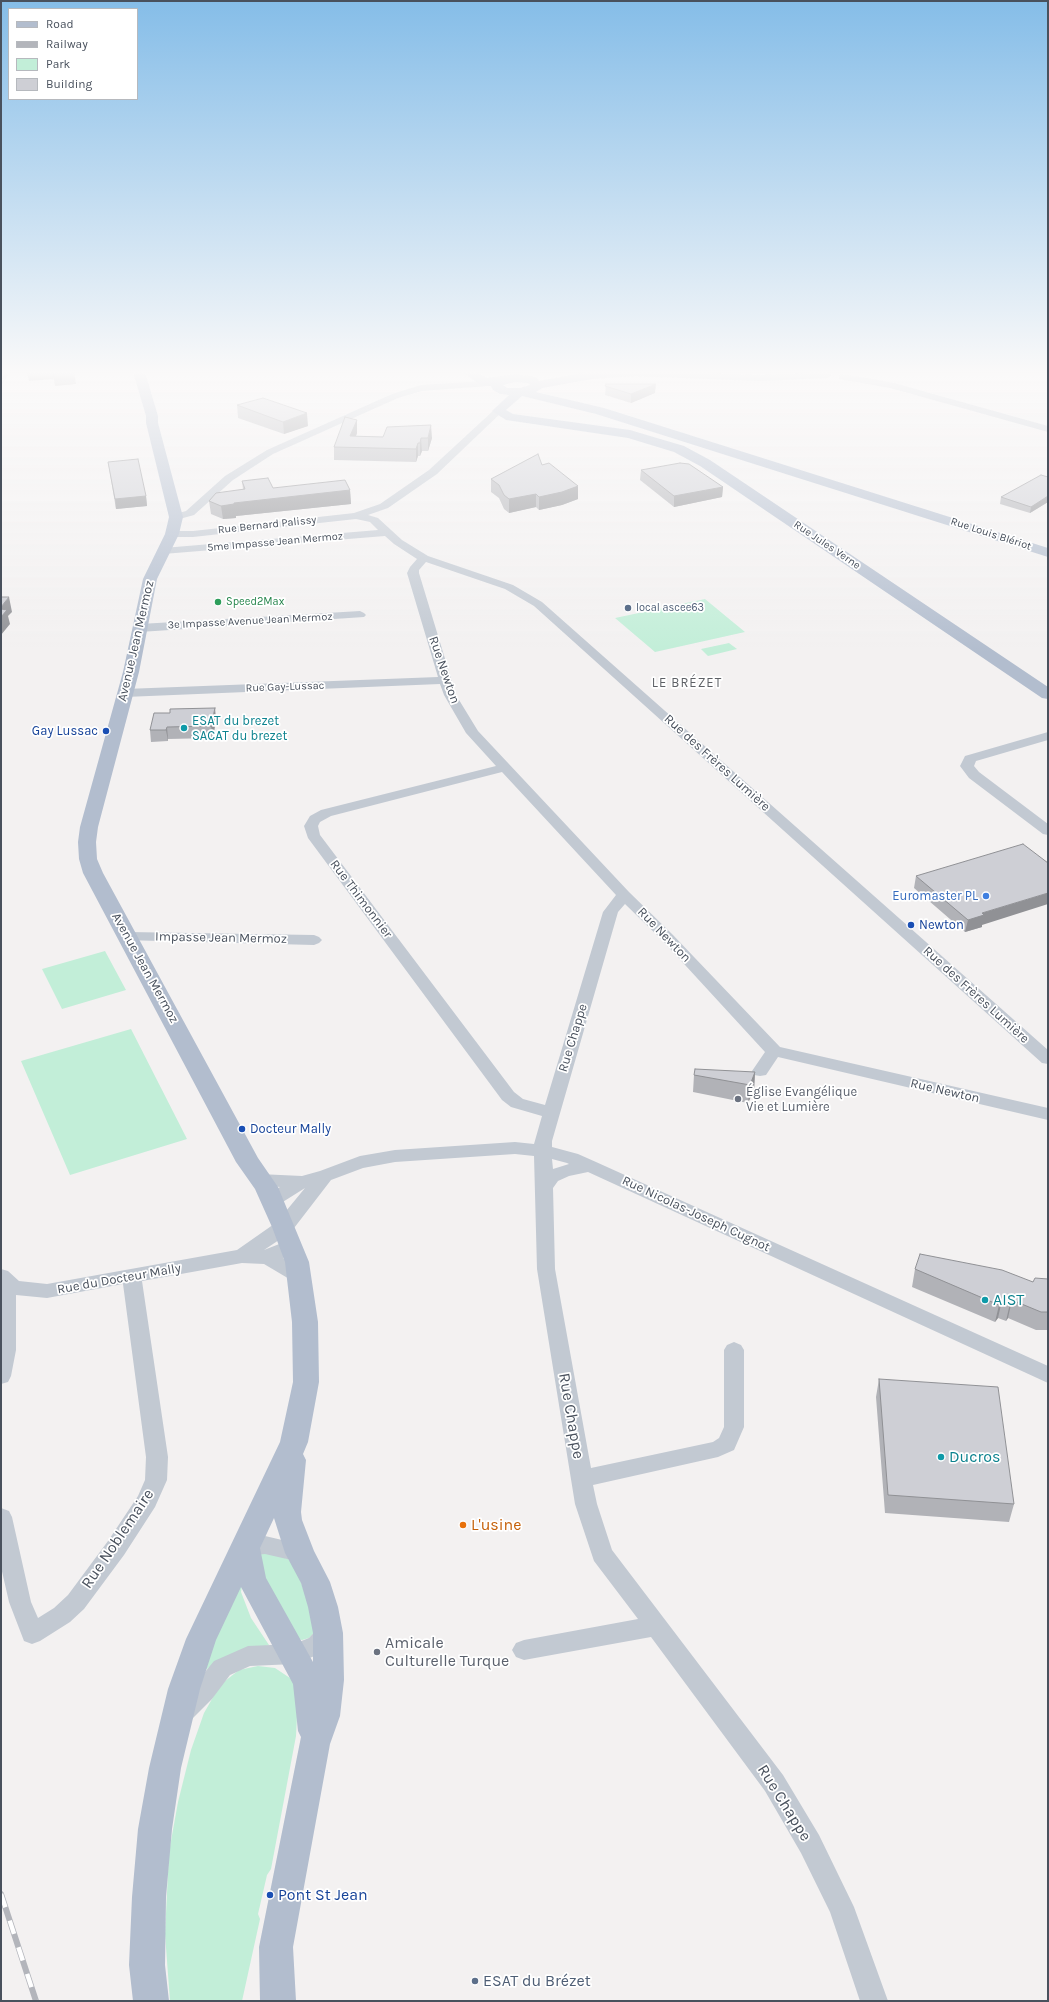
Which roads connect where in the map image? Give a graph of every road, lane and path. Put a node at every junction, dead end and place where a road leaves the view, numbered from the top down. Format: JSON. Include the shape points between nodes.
{"nodes":[{"id":1,"x":163,"y":465,"type":"edge"},
{"id":2,"x":249,"y":465,"type":"edge"},
{"id":3,"x":440,"y":465,"type":"edge"},
{"id":4,"x":709,"y":465,"type":"edge"},
{"id":5,"x":773,"y":465,"type":"edge"},
{"id":6,"x":790,"y":465,"type":"edge"},
{"id":7,"x":384,"y":506,"type":"junction"},
{"id":8,"x":356,"y":516,"type":"junction"},
{"id":9,"x":174,"y":525,"type":"junction"},
{"id":10,"x":383,"y":528,"type":"junction"},
{"id":11,"x":1048,"y":547,"type":"edge"},
{"id":12,"x":303,"y":550,"type":"dead end"},
{"id":13,"x":1048,"y":553,"type":"edge"},
{"id":14,"x":160,"y":557,"type":"junction"},
{"id":15,"x":424,"y":558,"type":"junction"},
{"id":16,"x":443,"y":565,"type":"junction"},
{"id":17,"x":416,"y":581,"type":"junction"},
{"id":18,"x":360,"y":615,"type":"dead end"},
{"id":19,"x":140,"y":628,"type":"junction"},
{"id":20,"x":446,"y":680,"type":"junction"},
{"id":21,"x":125,"y":693,"type":"junction"},
{"id":22,"x":1048,"y":694,"type":"edge"},
{"id":23,"x":1048,"y":736,"type":"edge"},
{"id":24,"x":504,"y":768,"type":"junction"},
{"id":25,"x":1048,"y":831,"type":"edge"},
{"id":26,"x":624,"y":895,"type":"junction"},
{"id":27,"x":128,"y":937,"type":"junction"},
{"id":28,"x":314,"y":940,"type":"dead end"},
{"id":29,"x":774,"y":1051,"type":"junction"},
{"id":30,"x":1048,"y":1059,"type":"edge"},
{"id":31,"x":760,"y":1071,"type":"dead end"},
{"id":32,"x":552,"y":1112,"type":"junction"},
{"id":33,"x":1048,"y":1114,"type":"edge"},
{"id":34,"x":543,"y":1151,"type":"junction"},
{"id":35,"x":590,"y":1166,"type":"junction"},
{"id":36,"x":325,"y":1176,"type":"junction"},
{"id":37,"x":302,"y":1182,"type":"junction"},
{"id":38,"x":544,"y":1186,"type":"junction"},
{"id":39,"x":266,"y":1190,"type":"junction"},
{"id":40,"x":288,"y":1236,"type":"junction"},
{"id":41,"x":242,"y":1256,"type":"junction"},
{"id":42,"x":267,"y":1257,"type":"junction"},
{"id":43,"x":3,"y":1275,"type":"edge"},
{"id":44,"x":298,"y":1275,"type":"junction"},
{"id":45,"x":132,"y":1277,"type":"junction"},
{"id":46,"x":734,"y":1350,"type":"dead end"},
{"id":47,"x":1,"y":1376,"type":"edge"},
{"id":48,"x":1048,"y":1376,"type":"edge"},
{"id":49,"x":294,"y":1442,"type":"junction"},
{"id":50,"x":581,"y":1479,"type":"junction"},
{"id":51,"x":1,"y":1517,"type":"edge"},
{"id":52,"x":246,"y":1547,"type":"junction"},
{"id":53,"x":300,"y":1553,"type":"junction"},
{"id":54,"x":656,"y":1626,"type":"junction"},
{"id":55,"x":328,"y":1633,"type":"junction"},
{"id":56,"x":524,"y":1650,"type":"dead end"},
{"id":57,"x":294,"y":1654,"type":"junction"},
{"id":58,"x":177,"y":1718,"type":"junction"},
{"id":59,"x":314,"y":1744,"type":"junction"},
{"id":60,"x":276,"y":1947,"type":"junction"},
{"id":61,"x":151,"y":2001,"type":"edge"},
{"id":62,"x":264,"y":2001,"type":"edge"},
{"id":63,"x":278,"y":2001,"type":"edge"},
{"id":64,"x":874,"y":2001,"type":"edge"}],
"edges":[{"from":1,"to":9,"type":"main road","via":[[173,501]]},
{"from":2,"to":9,"type":"street","via":[[229,478]]},
{"from":3,"to":7,"type":"street","name":"Rue Bernard Palissy"},
{"from":4,"to":22,"type":"main road","name":"Rue Jules Verne"},
{"from":5,"to":13,"type":"main road","name":"Rue Louis Blériot"},
{"from":6,"to":11,"type":"main road","name":"Rue Louis Blériot"},
{"from":7,"to":8,"type":"street","name":"Rue Bernard Palissy"},
{"from":7,"to":10,"type":"street","via":[[378,516]]},
{"from":8,"to":9,"type":"street","name":"Rue Bernard Palissy","via":[[193,534]]},
{"from":8,"to":10,"type":"street","name":"Rue des Frères Lumière","via":[[366,517]]},
{"from":9,"to":14,"type":"main road","name":"Avenue Jean Mermoz"},
{"from":10,"to":14,"type":"street","name":"5me Impasse Jean Mermoz"},
{"from":10,"to":15,"type":"street","name":"Rue des Frères Lumière","via":[[398,542]]},
{"from":12,"to":14,"type":"street"},
{"from":14,"to":19,"type":"main road","name":"Avenue Jean Mermoz","via":[[150,579]]},
{"from":15,"to":16,"type":"street","name":"Rue des Frères Lumière"},
{"from":15,"to":17,"type":"street","name":"Rue Newton","via":[[413,571]]},
{"from":16,"to":17,"type":"street","via":[[422,572]]},
{"from":16,"to":30,"type":"street","name":"Rue des Frères Lumière","via":[[505,585],[538,604]]},
{"from":17,"to":20,"type":"street","name":"Rue Newton"},
{"from":18,"to":19,"type":"street","name":"3e Impasse Avenue Jean Mermoz"},
{"from":19,"to":21,"type":"main road","name":"Avenue Jean Mermoz"},
{"from":20,"to":21,"type":"street","name":"Rue Gay-Lussac"},
{"from":20,"to":24,"type":"street","name":"Rue Newton","via":[[450,695],[464,720]]},
{"from":21,"to":27,"type":"main road","name":"Avenue Jean Mermoz","via":[[89,826],[87,842],[88,859],[93,873]]},
{"from":23,"to":25,"type":"street","via":[[978,756],[970,759],[967,766],[974,775]]},
{"from":24,"to":26,"type":"street","name":"Rue Newton"},
{"from":24,"to":32,"type":"street","name":"Rue Thimonnier","via":[[326,813],[316,819],[311,826],[313,835],[508,1096],[517,1103]]},
{"from":26,"to":29,"type":"street","name":"Rue Newton"},
{"from":26,"to":32,"type":"street","name":"Rue Chappe","via":[[611,912]]},
{"from":27,"to":28,"type":"street","name":"Impasse Jean Mermoz"},
{"from":27,"to":39,"type":"main road","name":"Avenue Jean Mermoz","via":[[248,1162]]},
{"from":29,"to":31,"type":"street"},
{"from":29,"to":33,"type":"street","name":"Rue Newton"},
{"from":32,"to":34,"type":"street","name":"Rue Chappe","via":[[543,1141]]},
{"from":34,"to":35,"type":"street","name":"Rue Nicolas-Joseph Cugnot","via":[[572,1158]]},
{"from":34,"to":36,"type":"street","name":"Rue Nicolas-Joseph Cugnot","via":[[516,1148],[395,1156],[360,1162]]},
{"from":34,"to":38,"type":"street","name":"Rue Chappe"},
{"from":35,"to":38,"type":"street","via":[[552,1177]]},
{"from":35,"to":48,"type":"street","name":"Rue Nicolas-Joseph Cugnot"},
{"from":36,"to":37,"type":"street","name":"Rue Nicolas-Joseph Cugnot"},
{"from":36,"to":40,"type":"street","name":"Rue Nicolas-Joseph Cugnot"},
{"from":37,"to":39,"type":"street","name":"Rue Nicolas-Joseph Cugnot"},
{"from":37,"to":39,"type":"street","name":"Rue Nicolas-Joseph Cugnot"},
{"from":38,"to":50,"type":"street","name":"Rue Chappe","via":[[546,1269]]},
{"from":39,"to":40,"type":"main road","name":"Avenue Jean Mermoz"},
{"from":40,"to":41,"type":"street","name":"Rue du Docteur Mally"},
{"from":40,"to":42,"type":"street","name":"Rue du Docteur Mally"},
{"from":40,"to":44,"type":"main road","name":"Avenue Jean Mermoz"},
{"from":41,"to":42,"type":"street","name":"Rue du Docteur Mally"},
{"from":41,"to":45,"type":"street","name":"Rue du Docteur Mally"},
{"from":42,"to":44,"type":"street","name":"Rue du Docteur Mally"},
{"from":43,"to":45,"type":"street","name":"Rue du Docteur Mally","via":[[14,1288],[47,1291]]},
{"from":43,"to":47,"type":"street","via":[[6,1350]]},
{"from":44,"to":49,"type":"main road","name":"Avenue Jean Mermoz","via":[[305,1322],[306,1382]]},
{"from":45,"to":51,"type":"street","name":"Rue Noblemaire","via":[[157,1456],[156,1480],[147,1501],[76,1602],[62,1616],[32,1634],[19,1595]]},
{"from":46,"to":50,"type":"street","via":[[734,1427],[727,1444],[718,1449]]},
{"from":49,"to":52,"type":"main road","name":"Avenue Jean Mermoz"},
{"from":49,"to":53,"type":"main road","via":[[287,1512]]},
{"from":50,"to":54,"type":"street","name":"Rue Chappe","via":[[602,1554]]},
{"from":52,"to":53,"type":"street","via":[[265,1545]]},
{"from":52,"to":57,"type":"main road","via":[[252,1580]]},
{"from":52,"to":58,"type":"main road","name":"Avenue Jean Mermoz","via":[[201,1639]]},
{"from":53,"to":55,"type":"main road","via":[[315,1582]]},
{"from":54,"to":56,"type":"street"},
{"from":54,"to":64,"type":"street","name":"Rue Chappe","via":[[774,1783],[810,1844],[841,1907]]},
{"from":55,"to":57,"type":"street","via":[[317,1645]]},
{"from":55,"to":59,"type":"main road","via":[[329,1680],[324,1716]]},
{"from":57,"to":58,"type":"street","via":[[248,1656],[222,1668],[204,1691]]},
{"from":57,"to":59,"type":"main road","via":[[308,1682]]},
{"from":58,"to":61,"type":"main road","name":"Avenue Jean Mermoz","via":[[165,1768],[148,1897],[147,1958]]},
{"from":59,"to":60,"type":"main road"},
{"from":60,"to":62,"type":"main road","via":[[263,1972]]},
{"from":60,"to":63,"type":"main road"}]}
